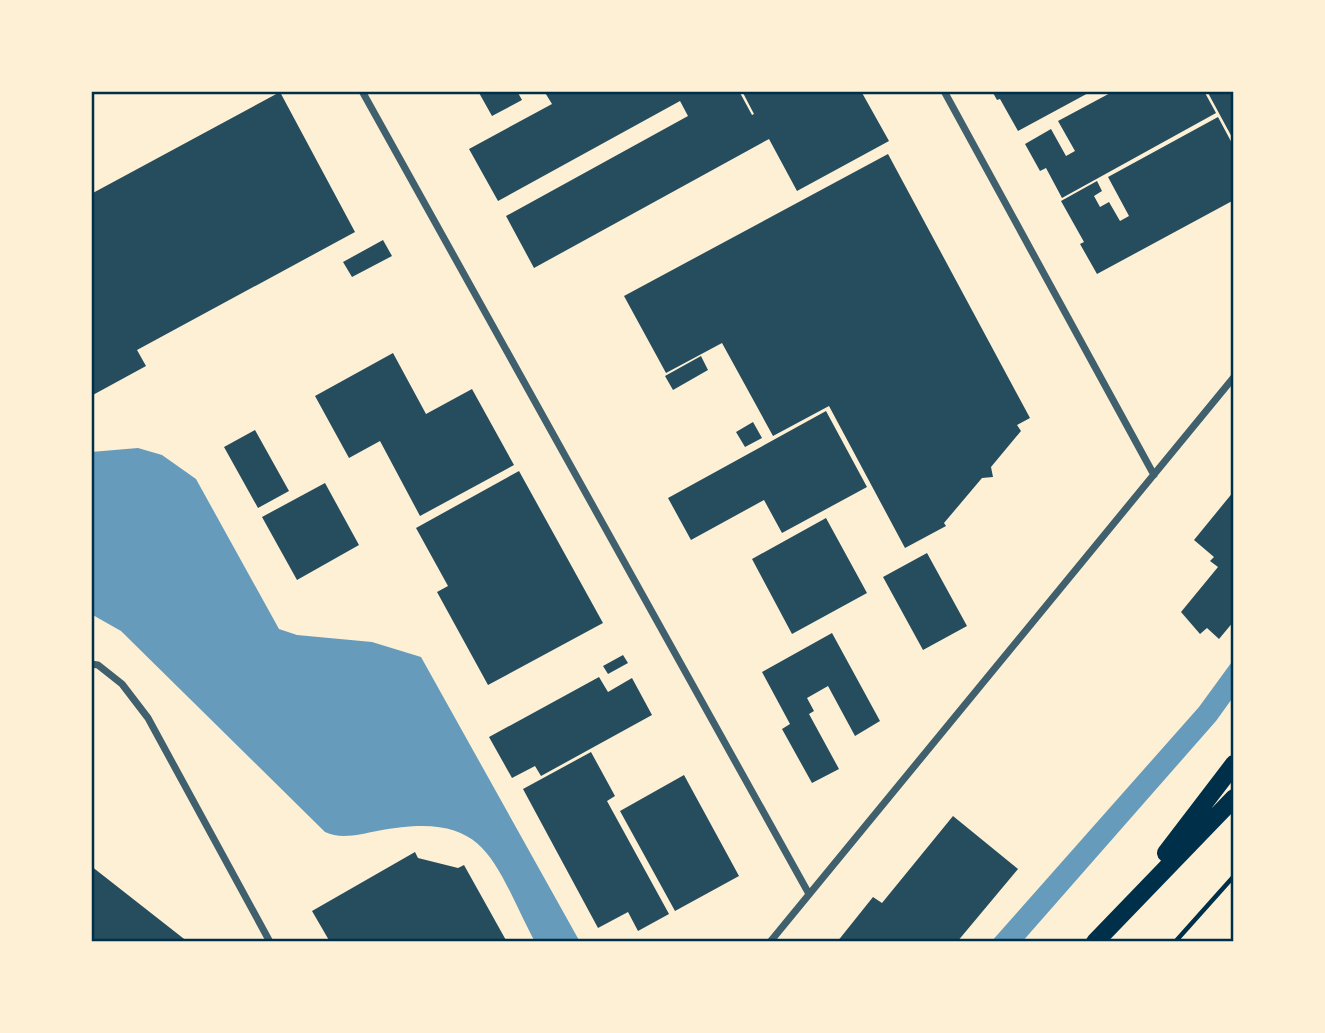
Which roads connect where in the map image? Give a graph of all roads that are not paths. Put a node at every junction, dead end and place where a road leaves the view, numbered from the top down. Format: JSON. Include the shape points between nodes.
{"nodes":[{"id":1,"x":362,"y":91,"type":"edge"},
{"id":2,"x":944,"y":91,"type":"edge"},
{"id":3,"x":1234,"y":377,"type":"edge"},
{"id":4,"x":1154,"y":475,"type":"junction"},
{"id":5,"x":91,"y":664,"type":"edge"},
{"id":6,"x":1234,"y":764,"type":"edge"},
{"id":7,"x":1234,"y":798,"type":"edge"},
{"id":8,"x":809,"y":894,"type":"junction"},
{"id":9,"x":1124,"y":909,"type":"junction"},
{"id":10,"x":270,"y":942,"type":"edge"},
{"id":11,"x":770,"y":942,"type":"edge"},
{"id":12,"x":1095,"y":942,"type":"edge"}],
"edges":[{"from":1,"to":8,"type":"street"},
{"from":2,"to":4,"type":"street"},
{"from":3,"to":4,"type":"street"},
{"from":4,"to":8,"type":"street"},
{"from":5,"to":10,"type":"street","via":[[122,684],[148,718]]},
{"from":6,"to":9,"type":"main road"},
{"from":7,"to":9,"type":"main road"},
{"from":8,"to":11,"type":"street"},
{"from":9,"to":12,"type":"main road"}]}
